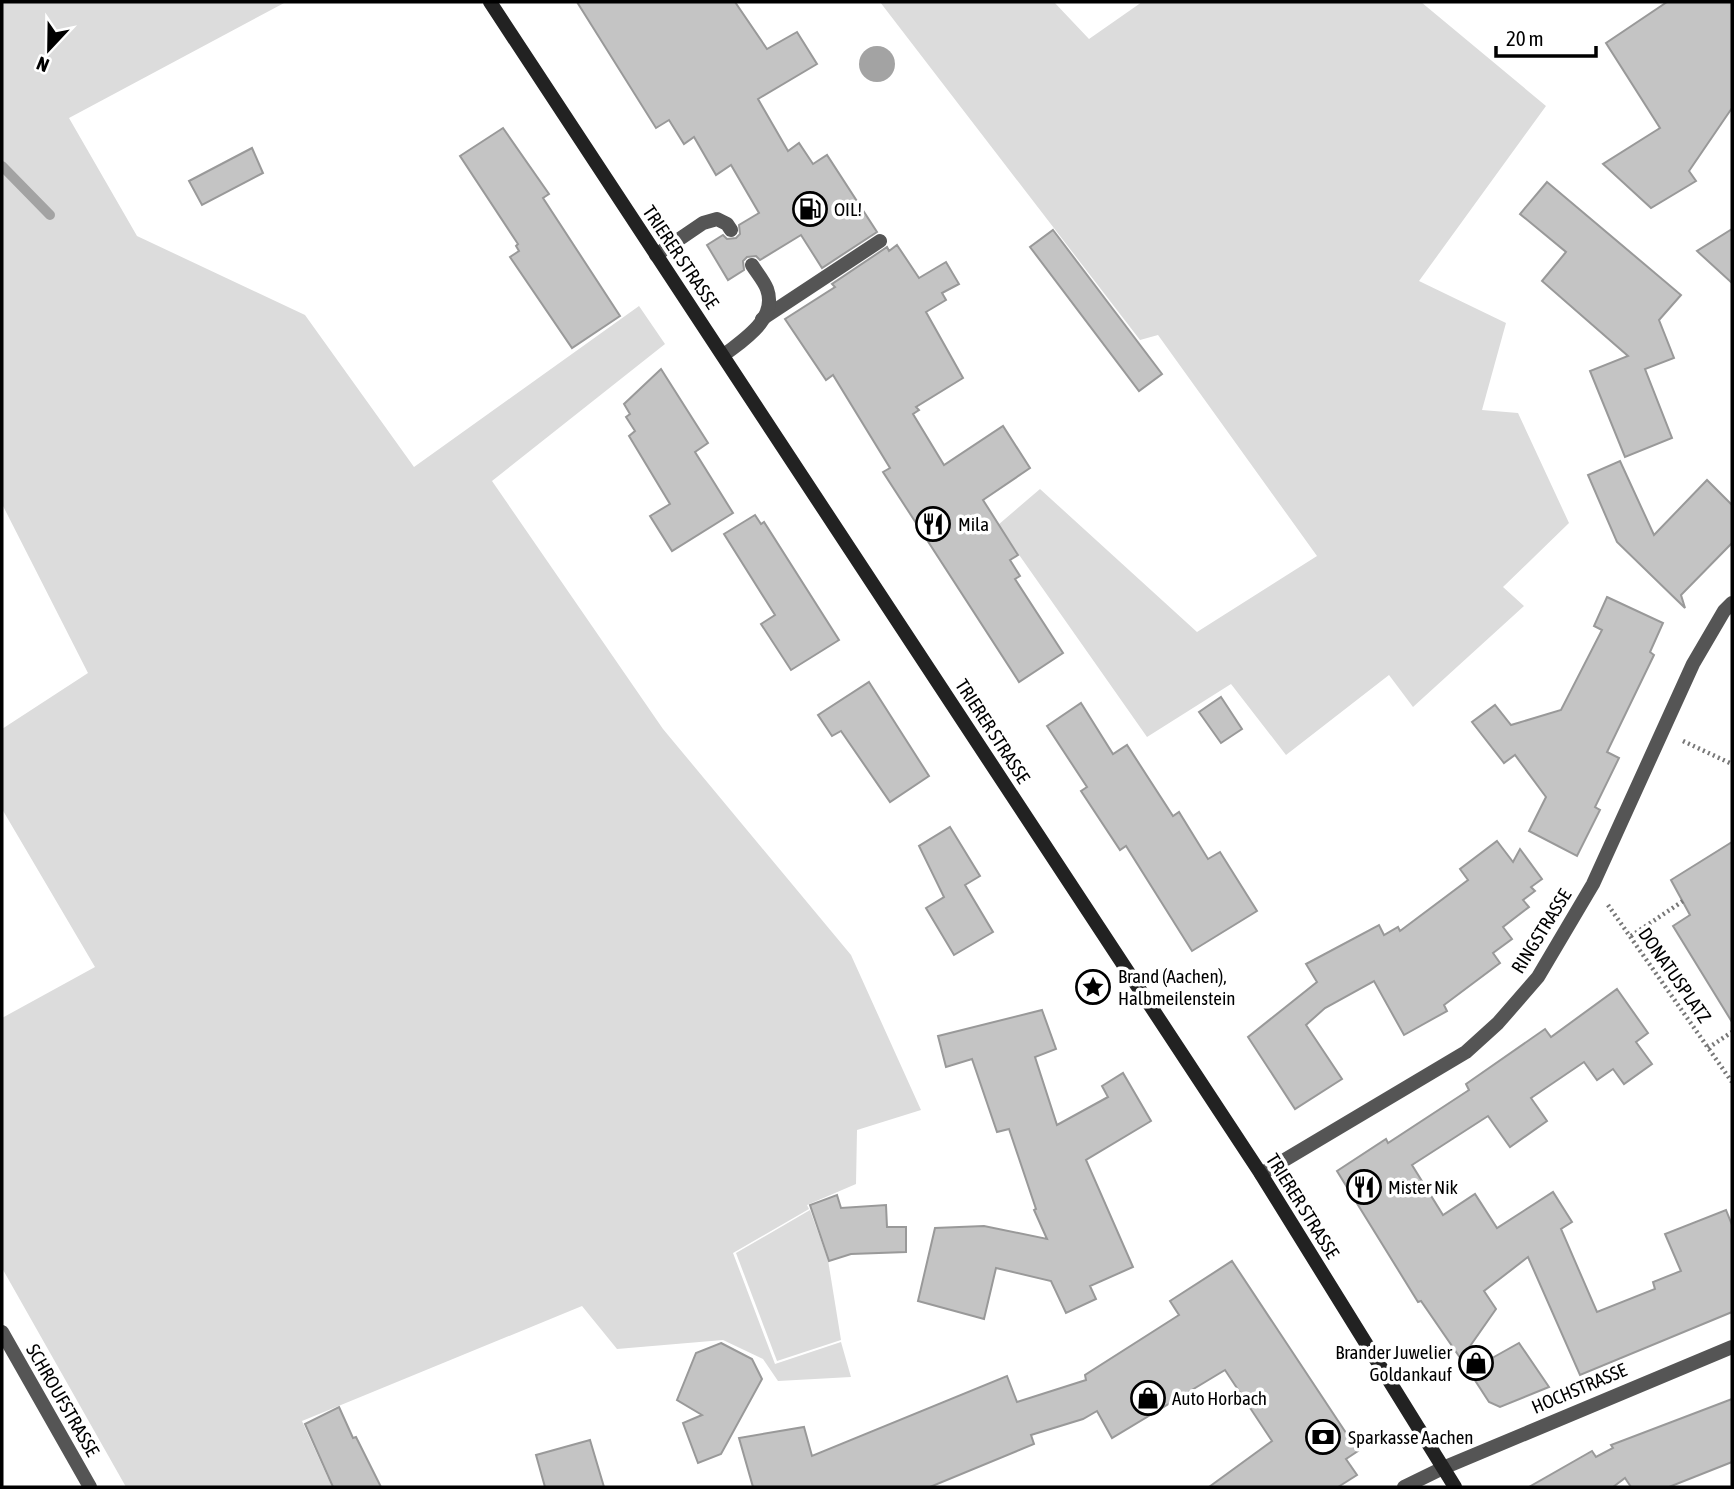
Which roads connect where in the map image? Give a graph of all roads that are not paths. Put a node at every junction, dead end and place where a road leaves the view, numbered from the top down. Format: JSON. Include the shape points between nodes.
{"nodes":[{"id":1,"x":489,"y":2,"type":"edge"},
{"id":2,"x":731,"y":230,"type":"dead end"},
{"id":3,"x":880,"y":241,"type":"dead end"},
{"id":4,"x":656,"y":255,"type":"junction"},
{"id":5,"x":752,"y":265,"type":"dead end"},
{"id":6,"x":762,"y":319,"type":"junction"},
{"id":7,"x":724,"y":355,"type":"junction"},
{"id":8,"x":1732,"y":603,"type":"edge"},
{"id":9,"x":1261,"y":1174,"type":"junction"},
{"id":10,"x":2,"y":1332,"type":"edge"},
{"id":11,"x":1732,"y":1347,"type":"edge"},
{"id":12,"x":1443,"y":1468,"type":"junction"},
{"id":13,"x":90,"y":1487,"type":"edge"},
{"id":14,"x":1404,"y":1487,"type":"edge"},
{"id":15,"x":1455,"y":1487,"type":"edge"}],
"edges":[{"from":1,"to":4,"type":"main road","name":"TRIERER STRASSE"},
{"from":2,"to":4,"type":"street","via":[[718,219],[704,223]]},
{"from":3,"to":6,"type":"street"},
{"from":4,"to":7,"type":"main road","name":"TRIERER STRASSE"},
{"from":5,"to":6,"type":"street","via":[[768,291]]},
{"from":6,"to":7,"type":"street","via":[[758,330]]},
{"from":7,"to":9,"type":"main road","name":"TRIERER STRASSE"},
{"from":8,"to":9,"type":"street","name":"RINGSTRASSE","via":[[1693,664],[1593,884],[1538,977],[1466,1052]]},
{"from":9,"to":12,"type":"main road","name":"TRIERER STRASSE"},
{"from":10,"to":13,"type":"street","name":"SCHROUFSTRASSE"},
{"from":11,"to":12,"type":"street","name":"HOCHSTRASSE"},
{"from":12,"to":14,"type":"street","name":"HOCHSTRASSE"},
{"from":12,"to":15,"type":"main road","name":"TRIERER STRASSE"}]}
